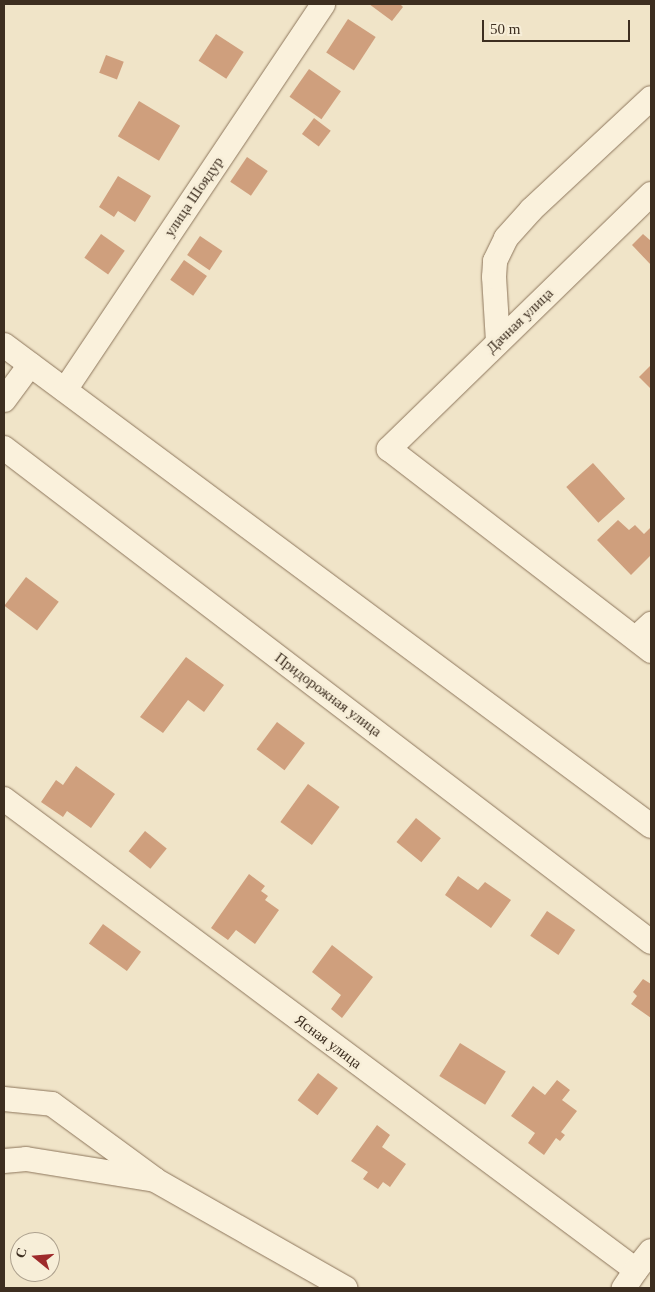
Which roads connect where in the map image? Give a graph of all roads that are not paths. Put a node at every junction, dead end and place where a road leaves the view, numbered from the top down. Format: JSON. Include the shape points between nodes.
{"nodes":[{"id":1,"x":322,"y":4,"type":"edge"},
{"id":2,"x":651,"y":98,"type":"edge"},
{"id":3,"x":651,"y":194,"type":"edge"},
{"id":4,"x":498,"y":342,"type":"junction"},
{"id":5,"x":4,"y":345,"type":"edge"},
{"id":6,"x":30,"y":365,"type":"junction"},
{"id":7,"x":64,"y":390,"type":"junction"},
{"id":8,"x":4,"y":400,"type":"edge"},
{"id":9,"x":4,"y":448,"type":"edge"},
{"id":10,"x":646,"y":637,"type":"edge"},
{"id":11,"x":4,"y":799,"type":"edge"},
{"id":12,"x":651,"y":826,"type":"edge"},
{"id":13,"x":651,"y":942,"type":"edge"},
{"id":14,"x":4,"y":1099,"type":"edge"},
{"id":15,"x":4,"y":1161,"type":"edge"},
{"id":16,"x":155,"y":1180,"type":"junction"},
{"id":17,"x":651,"y":1251,"type":"edge"},
{"id":18,"x":630,"y":1279,"type":"edge"},
{"id":19,"x":345,"y":1288,"type":"edge"}],
"edges":[{"from":1,"to":7,"type":"street","name":"улица Шоядур"},
{"from":2,"to":4,"type":"street","via":[[531,210],[506,238],[495,261]]},
{"from":3,"to":4,"type":"street","name":"Дачная улица"},
{"from":4,"to":10,"type":"street","name":"Дачная улица","via":[[389,449]]},
{"from":5,"to":6,"type":"street"},
{"from":6,"to":7,"type":"street"},
{"from":6,"to":8,"type":"street"},
{"from":7,"to":12,"type":"street"},
{"from":9,"to":13,"type":"street","name":"Придорожная улица"},
{"from":11,"to":18,"type":"street","name":"Ясная улица"},
{"from":14,"to":16,"type":"street","via":[[52,1104]]},
{"from":15,"to":16,"type":"street","via":[[26,1159]]},
{"from":16,"to":19,"type":"street"},
{"from":17,"to":18,"type":"street"}]}
